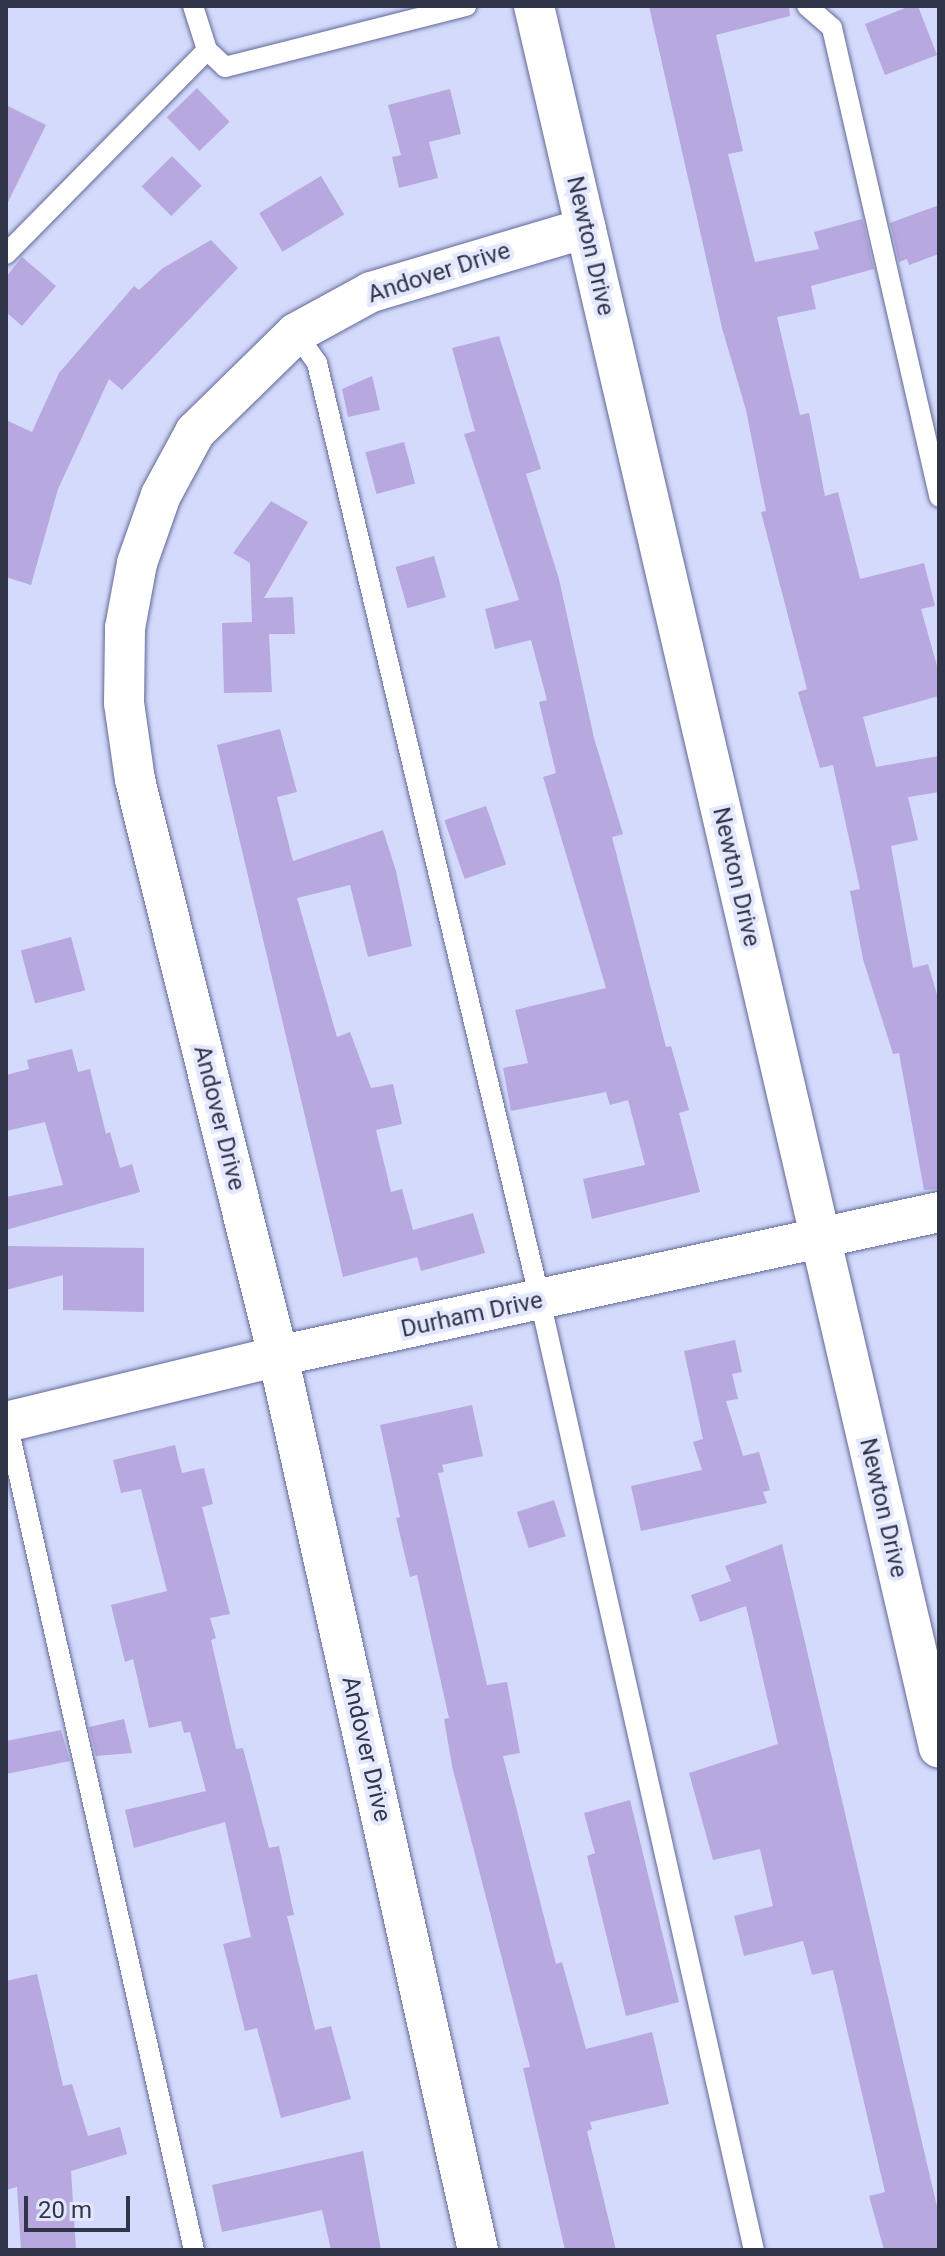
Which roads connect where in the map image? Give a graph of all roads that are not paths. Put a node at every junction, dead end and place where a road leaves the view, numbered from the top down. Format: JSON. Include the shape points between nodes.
{"nodes":[{"id":1,"x":193,"y":6,"type":"edge"},
{"id":2,"x":466,"y":6,"type":"edge"},
{"id":3,"x":534,"y":6,"type":"edge"},
{"id":4,"x":807,"y":6,"type":"edge"},
{"id":5,"x":207,"y":50,"type":"junction"},
{"id":6,"x":586,"y":228,"type":"junction"},
{"id":7,"x":6,"y":254,"type":"edge"},
{"id":8,"x":296,"y":333,"type":"junction"},
{"id":9,"x":939,"y":497,"type":"edge"},
{"id":10,"x":939,"y":1212,"type":"edge"},
{"id":11,"x":820,"y":1240,"type":"junction"},
{"id":12,"x":540,"y":1300,"type":"junction"},
{"id":13,"x":278,"y":1356,"type":"junction"},
{"id":14,"x":6,"y":1421,"type":"edge"},
{"id":15,"x":939,"y":1748,"type":"edge"},
{"id":16,"x":194,"y":2250,"type":"edge"},
{"id":17,"x":478,"y":2250,"type":"edge"},
{"id":18,"x":754,"y":2250,"type":"edge"}],
"edges":[{"from":1,"to":5,"type":"lane"},
{"from":2,"to":5,"type":"lane","via":[[225,67]]},
{"from":3,"to":6,"type":"street","name":"Newton Drive"},
{"from":4,"to":9,"type":"lane","via":[[832,28]]},
{"from":5,"to":7,"type":"lane"},
{"from":6,"to":8,"type":"street","name":"Andover Drive","via":[[371,292]]},
{"from":6,"to":11,"type":"street","name":"Newton Drive"},
{"from":8,"to":12,"type":"lane","via":[[317,363]]},
{"from":8,"to":13,"type":"street","name":"Andover Drive","via":[[195,432],[161,495],[137,563],[125,628],[124,703],[135,780]]},
{"from":10,"to":11,"type":"street","name":"Durham Drive"},
{"from":11,"to":12,"type":"street","name":"Durham Drive"},
{"from":11,"to":15,"type":"street","name":"Newton Drive"},
{"from":12,"to":13,"type":"street","name":"Durham Drive"},
{"from":12,"to":18,"type":"lane"},
{"from":13,"to":14,"type":"street","name":"Durham Drive"},
{"from":13,"to":17,"type":"street","name":"Andover Drive"},
{"from":14,"to":16,"type":"lane"}]}
